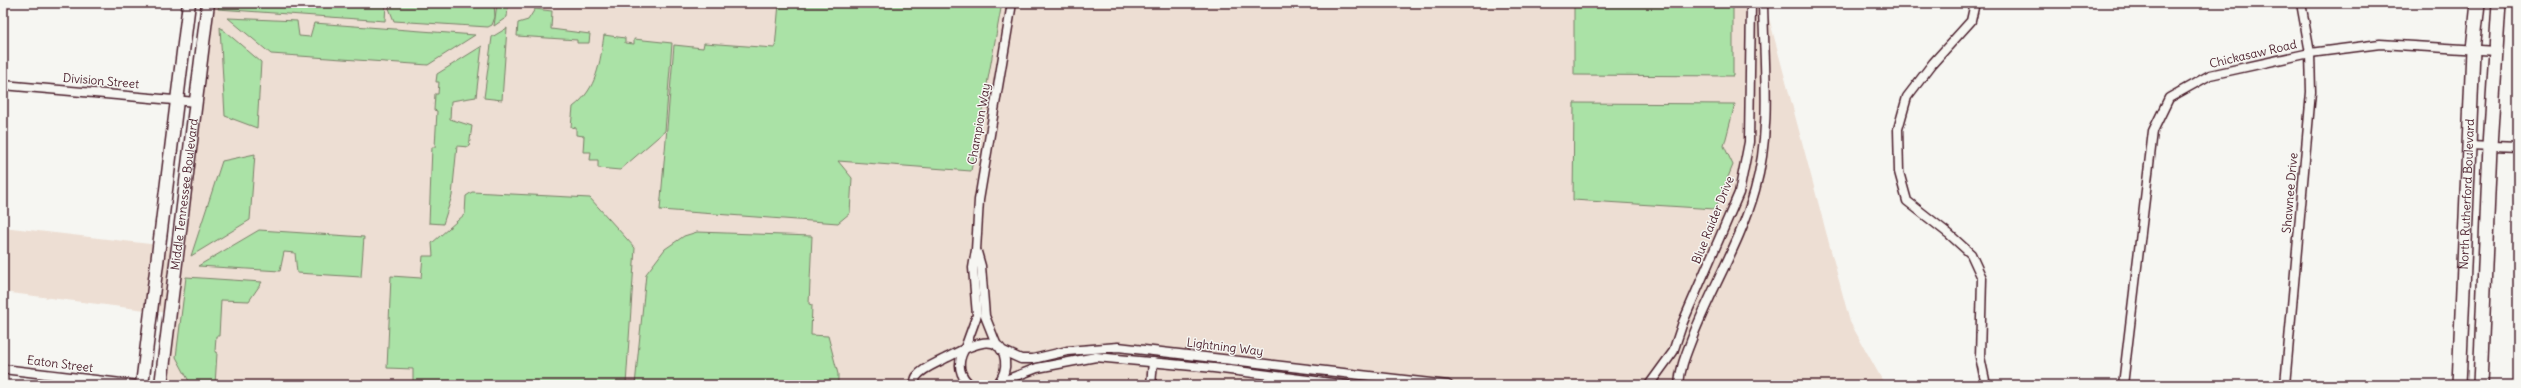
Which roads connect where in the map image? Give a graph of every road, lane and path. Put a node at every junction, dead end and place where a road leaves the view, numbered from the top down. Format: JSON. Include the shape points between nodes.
{"nodes":[{"id":1,"x":189,"y":3,"type":"edge"},
{"id":2,"x":208,"y":3,"type":"edge"},
{"id":3,"x":1012,"y":3,"type":"edge"},
{"id":4,"x":1750,"y":3,"type":"edge"},
{"id":5,"x":1763,"y":3,"type":"edge"},
{"id":6,"x":1975,"y":3,"type":"edge"},
{"id":7,"x":2301,"y":3,"type":"edge"},
{"id":8,"x":2478,"y":3,"type":"edge"},
{"id":9,"x":2500,"y":3,"type":"edge"},
{"id":10,"x":2473,"y":50,"type":"junction"},
{"id":11,"x":2496,"y":51,"type":"junction"},
{"id":12,"x":2310,"y":53,"type":"junction"},
{"id":13,"x":3,"y":85,"type":"edge"},
{"id":14,"x":177,"y":100,"type":"junction"},
{"id":15,"x":196,"y":102,"type":"junction"},
{"id":16,"x":2469,"y":145,"type":"junction"},
{"id":17,"x":2490,"y":146,"type":"junction"},
{"id":18,"x":2518,"y":147,"type":"edge"},
{"id":19,"x":976,"y":250,"type":"junction"},
{"id":20,"x":999,"y":348,"type":"junction"},
{"id":21,"x":965,"y":349,"type":"junction"},
{"id":22,"x":1153,"y":362,"type":"junction"},
{"id":23,"x":3,"y":369,"type":"edge"},
{"id":24,"x":995,"y":384,"type":"edge"},
{"id":25,"x":138,"y":385,"type":"edge"},
{"id":26,"x":142,"y":385,"type":"edge"},
{"id":27,"x":161,"y":385,"type":"edge"},
{"id":28,"x":914,"y":385,"type":"edge"},
{"id":29,"x":971,"y":385,"type":"edge"},
{"id":30,"x":1151,"y":385,"type":"edge"},
{"id":31,"x":1347,"y":385,"type":"edge"},
{"id":32,"x":1448,"y":385,"type":"edge"},
{"id":33,"x":1649,"y":385,"type":"edge"},
{"id":34,"x":1679,"y":385,"type":"edge"},
{"id":35,"x":1986,"y":385,"type":"edge"},
{"id":36,"x":2123,"y":385,"type":"edge"},
{"id":37,"x":2285,"y":385,"type":"edge"},
{"id":38,"x":2459,"y":385,"type":"edge"},
{"id":39,"x":2480,"y":385,"type":"edge"}],
"edges":[{"from":1,"to":14,"type":"main road","name":"Middle Tennessee Boulevard"},
{"from":2,"to":15,"type":"main road","name":"Middle Tennessee Boulevard"},
{"from":3,"to":19,"type":"street","name":"Champion Way","via":[[982,178]]},
{"from":4,"to":33,"type":"street","name":"Blue Raider Drive","via":[[1749,142],[1739,193],[1683,322],[1673,352]]},
{"from":5,"to":34,"type":"street","via":[[1765,116],[1760,169],[1748,209],[1680,371]]},
{"from":6,"to":35,"type":"street","via":[[1971,21],[1933,63],[1907,97],[1898,130],[1898,165],[1907,201],[1971,254],[1982,278],[1980,356]]},
{"from":7,"to":12,"type":"street","name":"Shawnee Drive"},
{"from":8,"to":10,"type":"main road","name":"North Rutherford Boulevard"},
{"from":9,"to":11,"type":"main road","name":"North Rutherford Boulevard"},
{"from":10,"to":11,"type":"street","name":"Chickasaw Road"},
{"from":10,"to":12,"type":"street","name":"Chickasaw Road","via":[[2380,44]]},
{"from":10,"to":16,"type":"main road","name":"North Rutherford Boulevard"},
{"from":11,"to":17,"type":"main road","name":"North Rutherford Boulevard"},
{"from":12,"to":36,"type":"street","name":"Chickasaw Road","via":[[2210,75],[2169,98],[2153,131]]},
{"from":12,"to":37,"type":"street","name":"Shawnee Drive","via":[[2310,92]]},
{"from":13,"to":14,"type":"street","name":"Division Street"},
{"from":14,"to":15,"type":"street","name":"Division Street"},
{"from":14,"to":26,"type":"main road","name":"Middle Tennessee Boulevard"},
{"from":15,"to":27,"type":"main road","name":"Middle Tennessee Boulevard"},
{"from":16,"to":17,"type":"street"},
{"from":16,"to":38,"type":"main road","name":"North Rutherford Boulevard"},
{"from":17,"to":18,"type":"street"},
{"from":17,"to":39,"type":"main road","name":"North Rutherford Boulevard"},
{"from":19,"to":20,"type":"street","name":"Champion Way","via":[[981,266],[985,316]]},
{"from":19,"to":21,"type":"street","name":"Champion Way","via":[[972,268],[977,315]]},
{"from":20,"to":21,"type":"street","name":"Lightning Way","via":[[987,342]]},
{"from":20,"to":24,"type":"street","name":"Champion Way","via":[[1005,358],[1006,369]]},
{"from":20,"to":32,"type":"street","name":"Lightning Way","via":[[1020,359],[1033,359],[1067,351],[1118,347]]},
{"from":21,"to":28,"type":"street","via":[[928,367],[917,376]]},
{"from":21,"to":29,"type":"street","name":"Champion Way","via":[[960,362],[960,372]]},
{"from":22,"to":24,"type":"street","name":"Lightning Way","via":[[1113,358],[1075,359],[1037,368]]},
{"from":22,"to":30,"type":"street"},
{"from":22,"to":31,"type":"street","name":"Lightning Way"},
{"from":23,"to":25,"type":"street","name":"Eaton Street"}]}
